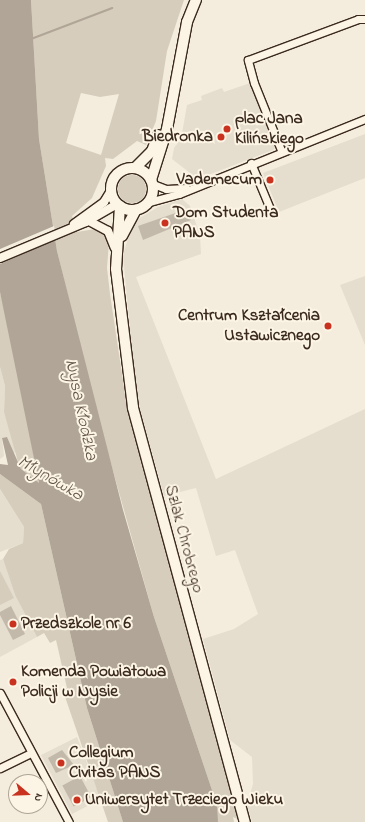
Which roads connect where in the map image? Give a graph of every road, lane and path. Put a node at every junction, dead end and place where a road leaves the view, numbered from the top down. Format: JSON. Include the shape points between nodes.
{"nodes":[{"id":1,"x":196,"y":0,"type":"edge"},
{"id":2,"x":365,"y":19,"type":"edge"},
{"id":3,"x":170,"y":103,"type":"junction"},
{"id":4,"x":365,"y":119,"type":"edge"},
{"id":5,"x":281,"y":150,"type":"junction"},
{"id":6,"x":251,"y":163,"type":"junction"},
{"id":7,"x":135,"y":168,"type":"junction"},
{"id":8,"x":152,"y":182,"type":"junction"},
{"id":9,"x":188,"y":188,"type":"junction"},
{"id":10,"x":111,"y":191,"type":"junction"},
{"id":11,"x":149,"y":202,"type":"junction"},
{"id":12,"x":119,"y":205,"type":"junction"},
{"id":13,"x":136,"y":210,"type":"junction"},
{"id":14,"x":271,"y":211,"type":"dead end"},
{"id":15,"x":80,"y":222,"type":"junction"},
{"id":16,"x":115,"y":248,"type":"junction"},
{"id":17,"x":0,"y":258,"type":"edge"},
{"id":18,"x":116,"y":260,"type":"junction"},
{"id":19,"x":0,"y":693,"type":"edge"},
{"id":20,"x":31,"y":753,"type":"junction"},
{"id":21,"x":0,"y":768,"type":"edge"},
{"id":22,"x":69,"y":822,"type":"edge"},
{"id":23,"x":245,"y":822,"type":"edge"}],
"edges":[{"from":1,"to":3,"type":"main road","via":[[187,22]]},
{"from":2,"to":5,"type":"street","via":[[358,19],[248,60]]},
{"from":3,"to":7,"type":"main road","via":[[152,151]]},
{"from":3,"to":8,"type":"main road","via":[[167,130]]},
{"from":4,"to":5,"type":"street"},
{"from":5,"to":6,"type":"street"},
{"from":6,"to":9,"type":"street"},
{"from":6,"to":14,"type":"street"},
{"from":7,"to":8,"type":"main road","via":[[146,173]]},
{"from":7,"to":10,"type":"main road","via":[[119,173]]},
{"from":8,"to":9,"type":"street","via":[[166,189]]},
{"from":8,"to":11,"type":"main road"},
{"from":9,"to":11,"type":"street"},
{"from":10,"to":12,"type":"main road"},
{"from":10,"to":15,"type":"street","via":[[104,202]]},
{"from":11,"to":13,"type":"main road"},
{"from":12,"to":13,"type":"main road"},
{"from":12,"to":15,"type":"street"},
{"from":12,"to":16,"type":"main road","name":"Szlak Chrobrego"},
{"from":13,"to":18,"type":"main road","name":"Szlak Chrobrego","via":[[124,230]]},
{"from":15,"to":16,"type":"street","via":[[106,229]]},
{"from":15,"to":17,"type":"street"},
{"from":16,"to":18,"type":"main road","name":"Szlak Chrobrego"},
{"from":18,"to":23,"type":"main road","name":"Szlak Chrobrego","via":[[136,420]]},
{"from":19,"to":20,"type":"street"},
{"from":20,"to":21,"type":"street"},
{"from":20,"to":22,"type":"street"}]}
